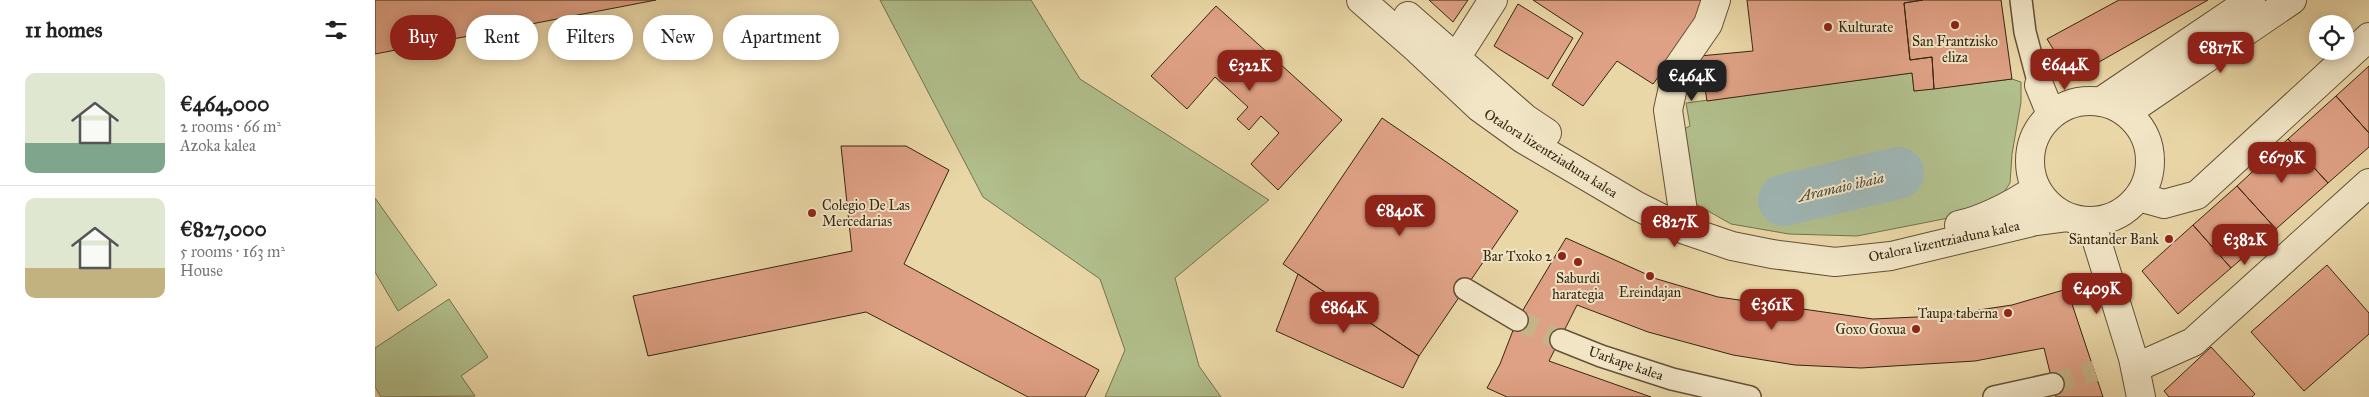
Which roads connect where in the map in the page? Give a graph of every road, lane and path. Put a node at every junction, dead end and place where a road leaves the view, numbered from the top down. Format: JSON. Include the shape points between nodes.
{"nodes":[{"id":1,"x":1361,"y":0,"type":"edge"},
{"id":2,"x":1390,"y":0,"type":"edge"},
{"id":3,"x":1493,"y":0,"type":"edge"},
{"id":4,"x":1716,"y":0,"type":"edge"},
{"id":5,"x":2021,"y":0,"type":"edge"},
{"id":6,"x":2251,"y":0,"type":"edge"},
{"id":7,"x":2292,"y":0,"type":"edge"},
{"id":8,"x":2369,"y":37,"type":"edge"},
{"id":9,"x":1456,"y":58,"type":"junction"},
{"id":10,"x":2039,"y":85,"type":"joint"},
{"id":11,"x":2100,"y":102,"type":"junction"},
{"id":12,"x":2126,"y":113,"type":"junction"},
{"id":13,"x":2051,"y":114,"type":"junction"},
{"id":14,"x":2369,"y":183,"type":"edge"},
{"id":15,"x":2036,"y":189,"type":"junction"},
{"id":16,"x":2139,"y":197,"type":"junction"},
{"id":17,"x":1683,"y":211,"type":"junction"},
{"id":18,"x":2079,"y":219,"type":"junction"},
{"id":19,"x":1465,"y":289,"type":"dead end"},
{"id":20,"x":1517,"y":320,"type":"tunnel mouth"},
{"id":21,"x":1561,"y":340,"type":"tunnel mouth"},
{"id":22,"x":2135,"y":368,"type":"junction"},
{"id":23,"x":2053,"y":384,"type":"tunnel mouth"},
{"id":24,"x":1750,"y":397,"type":"edge"},
{"id":25,"x":1994,"y":397,"type":"edge"},
{"id":26,"x":2141,"y":397,"type":"edge"}],
"edges":[{"from":1,"to":18,"type":"street","name":"Otalora lizentziaduna kalea","via":[[1480,108],[1523,139],[1637,206],[1685,230],[1732,246],[1835,262],[1891,256],[2036,221]]},
{"from":2,"to":9,"type":"street","name":"Otalora lizentziaduna kalea"},
{"from":3,"to":9,"type":"street"},
{"from":4,"to":17,"type":"street","via":[[1708,24],[1677,69],[1668,110]]},
{"from":5,"to":10,"type":"street","via":[[2025,32]]},
{"from":6,"to":11,"type":"street"},
{"from":7,"to":12,"type":"street"},
{"from":8,"to":16,"type":"street","via":[[2197,195],[2164,204]]},
{"from":9,"to":17,"type":"street","name":"Otalora lizentziaduna kalea","via":[[1526,119],[1582,156]]},
{"from":10,"to":13,"type":"street"},
{"from":11,"to":12,"type":"street","via":[[2114,105]]},
{"from":11,"to":13,"type":"street","via":[[2074,103]]},
{"from":12,"to":16,"type":"street","via":[[2139,126],[2148,143],[2151,162],[2148,181]]},
{"from":13,"to":15,"type":"street","via":[[2035,136],[2031,149],[2031,176]]},
{"from":14,"to":22,"type":"street","via":[[2193,342]]},
{"from":15,"to":17,"type":"street","name":"Otalora lizentziaduna kalea","via":[[1970,223],[1883,242],[1831,247],[1769,241],[1719,227]]},
{"from":15,"to":18,"type":"street","via":[[2049,206]]},
{"from":16,"to":18,"type":"street","via":[[2129,208],[2105,220]]},
{"from":18,"to":22,"type":"street"},
{"from":19,"to":20,"type":"street"},
{"from":21,"to":24,"type":"street","name":"Uarkape kalea","via":[[1672,379]]},
{"from":22,"to":26,"type":"street"},
{"from":23,"to":25,"type":"street"}]}
